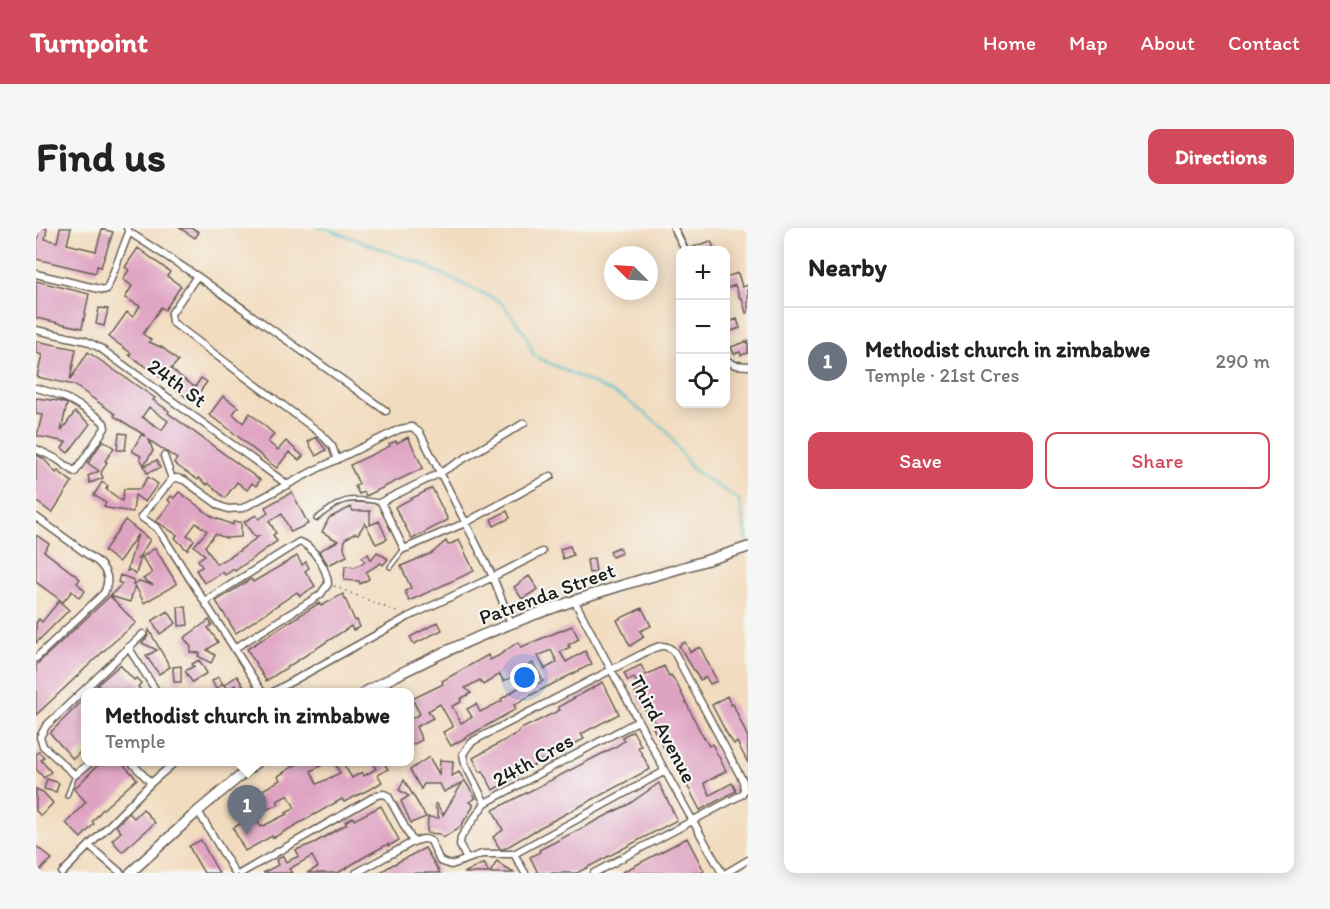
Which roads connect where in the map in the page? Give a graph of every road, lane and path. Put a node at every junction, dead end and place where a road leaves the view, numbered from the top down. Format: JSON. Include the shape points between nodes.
{"nodes":[{"id":1,"x":674,"y":228,"type":"edge"},
{"id":2,"x":128,"y":230,"type":"edge"},
{"id":3,"x":683,"y":246,"type":"edge"},
{"id":4,"x":36,"y":274,"type":"edge"},
{"id":5,"x":197,"y":276,"type":"junction"},
{"id":6,"x":36,"y":330,"type":"edge"},
{"id":7,"x":730,"y":362,"type":"edge"},
{"id":8,"x":748,"y":366,"type":"edge"},
{"id":9,"x":36,"y":388,"type":"edge"},
{"id":10,"x":386,"y":411,"type":"dead end"},
{"id":11,"x":524,"y":423,"type":"dead end"},
{"id":12,"x":36,"y":449,"type":"edge"},
{"id":13,"x":164,"y":456,"type":"dead end"},
{"id":14,"x":337,"y":460,"type":"junction"},
{"id":15,"x":440,"y":473,"type":"junction"},
{"id":16,"x":551,"y":476,"type":"dead end"},
{"id":17,"x":172,"y":479,"type":"junction"},
{"id":18,"x":288,"y":485,"type":"junction"},
{"id":19,"x":381,"y":502,"type":"junction"},
{"id":20,"x":36,"y":517,"type":"edge"},
{"id":21,"x":316,"y":519,"type":"dead end"},
{"id":22,"x":465,"y":524,"type":"junction"},
{"id":23,"x":748,"y":547,"type":"edge"},
{"id":24,"x":404,"y":549,"type":"junction"},
{"id":25,"x":542,"y":552,"type":"dead end"},
{"id":26,"x":390,"y":567,"type":"dead end"},
{"id":27,"x":493,"y":577,"type":"junction"},
{"id":28,"x":328,"y":584,"type":"junction"},
{"id":29,"x":574,"y":600,"type":"junction"},
{"id":30,"x":205,"y":601,"type":"junction"},
{"id":31,"x":408,"y":617,"type":"junction"},
{"id":32,"x":511,"y":623,"type":"junction"},
{"id":33,"x":143,"y":634,"type":"dead end"},
{"id":34,"x":128,"y":647,"type":"junction"},
{"id":35,"x":235,"y":648,"type":"junction"},
{"id":36,"x":36,"y":658,"type":"edge"},
{"id":37,"x":612,"y":669,"type":"junction"},
{"id":38,"x":85,"y":688,"type":"edge"},
{"id":39,"x":154,"y":688,"type":"edge"},
{"id":40,"x":259,"y":688,"type":"edge"},
{"id":41,"x":282,"y":688,"type":"edge"},
{"id":42,"x":373,"y":688,"type":"edge"},
{"id":43,"x":81,"y":692,"type":"edge"},
{"id":44,"x":638,"y":721,"type":"junction"},
{"id":45,"x":86,"y":766,"type":"edge"},
{"id":46,"x":136,"y":766,"type":"edge"},
{"id":47,"x":171,"y":766,"type":"edge"},
{"id":48,"x":252,"y":766,"type":"edge"},
{"id":49,"x":664,"y":771,"type":"junction"},
{"id":50,"x":75,"y":775,"type":"junction"},
{"id":51,"x":151,"y":783,"type":"junction"},
{"id":52,"x":67,"y":796,"type":"dead end"},
{"id":53,"x":485,"y":803,"type":"junction"},
{"id":54,"x":198,"y":811,"type":"junction"},
{"id":55,"x":694,"y":821,"type":"junction"},
{"id":56,"x":413,"y":842,"type":"junction"},
{"id":57,"x":89,"y":846,"type":"junction"},
{"id":58,"x":514,"y":854,"type":"junction"},
{"id":59,"x":466,"y":858,"type":"junction"},
{"id":60,"x":748,"y":860,"type":"edge"},
{"id":61,"x":723,"y":872,"type":"edge"},
{"id":62,"x":62,"y":873,"type":"edge"},
{"id":63,"x":121,"y":873,"type":"edge"},
{"id":64,"x":130,"y":873,"type":"edge"},
{"id":65,"x":235,"y":873,"type":"edge"},
{"id":66,"x":241,"y":873,"type":"edge"},
{"id":67,"x":357,"y":873,"type":"edge"},
{"id":68,"x":525,"y":873,"type":"edge"},
{"id":69,"x":594,"y":873,"type":"edge"},
{"id":70,"x":712,"y":873,"type":"edge"}],
"edges":[{"from":1,"to":3,"type":"street"},
{"from":2,"to":4,"type":"street","via":[[107,289]]},
{"from":2,"to":5,"type":"street"},
{"from":5,"to":10,"type":"street"},
{"from":5,"to":14,"type":"street","via":[[171,314],[172,322],[320,433],[332,446]]},
{"from":6,"to":18,"type":"street","name":"24th St","via":[[100,348]]},
{"from":7,"to":8,"type":"street"},
{"from":9,"to":12,"type":"street","via":[[67,397],[100,419],[105,428],[75,472]]},
{"from":11,"to":15,"type":"street"},
{"from":13,"to":17,"type":"street"},
{"from":14,"to":15,"type":"street","via":[[407,426],[420,433]]},
{"from":14,"to":18,"type":"street"},
{"from":15,"to":19,"type":"street"},
{"from":15,"to":22,"type":"street"},
{"from":16,"to":22,"type":"street"},
{"from":17,"to":18,"type":"street","via":[[184,480],[228,509],[243,508]]},
{"from":17,"to":30,"type":"street","via":[[141,516],[157,528]]},
{"from":19,"to":21,"type":"lane","via":[[339,502]]},
{"from":19,"to":24,"type":"street"},
{"from":20,"to":36,"type":"street","via":[[98,562],[108,578],[104,593]]},
{"from":22,"to":24,"type":"street"},
{"from":22,"to":27,"type":"street"},
{"from":23,"to":29,"type":"street","name":"Patrenda Street"},
{"from":24,"to":26,"type":"lane"},
{"from":25,"to":27,"type":"street"},
{"from":27,"to":31,"type":"street"},
{"from":27,"to":32,"type":"street"},
{"from":28,"to":30,"type":"street","via":[[309,546],[299,542]]},
{"from":28,"to":31,"type":"path"},
{"from":28,"to":35,"type":"street","via":[[320,595]]},
{"from":29,"to":32,"type":"street","name":"Patrenda Street"},
{"from":29,"to":37,"type":"street","name":"Third Avenue"},
{"from":30,"to":35,"type":"street"},
{"from":31,"to":41,"type":"street"},
{"from":32,"to":42,"type":"street","name":"Patrenda Street"},
{"from":33,"to":34,"type":"street"},
{"from":34,"to":38,"type":"street"},
{"from":34,"to":39,"type":"street"},
{"from":35,"to":40,"type":"street"},
{"from":37,"to":44,"type":"street","name":"Third Avenue"},
{"from":37,"to":53,"type":"street","name":"24th Cres","via":[[468,745],[463,760]]},
{"from":37,"to":55,"type":"street","name":"24th Cres","via":[[658,646],[667,646],[674,652],[745,786],[741,795]]},
{"from":43,"to":50,"type":"street","via":[[46,726],[40,737],[43,746]]},
{"from":44,"to":49,"type":"street","name":"Third Avenue"},
{"from":44,"to":53,"type":"street","name":"24th Cres"},
{"from":45,"to":50,"type":"street"},
{"from":46,"to":51,"type":"street"},
{"from":47,"to":51,"type":"street"},
{"from":48,"to":54,"type":"street"},
{"from":49,"to":55,"type":"street","name":"Third Avenue"},
{"from":49,"to":58,"type":"street"},
{"from":50,"to":52,"type":"lane"},
{"from":51,"to":57,"type":"street"},
{"from":53,"to":59,"type":"street","via":[[460,841]]},
{"from":54,"to":64,"type":"street"},
{"from":54,"to":65,"type":"street"},
{"from":55,"to":61,"type":"street","name":"Third Avenue"},
{"from":55,"to":69,"type":"street"},
{"from":56,"to":59,"type":"street","via":[[428,839],[446,865]]},
{"from":56,"to":66,"type":"street","via":[[388,796],[380,793]]},
{"from":56,"to":67,"type":"street"},
{"from":57,"to":62,"type":"street"},
{"from":57,"to":63,"type":"street"},
{"from":58,"to":59,"type":"street"},
{"from":58,"to":68,"type":"street"},
{"from":60,"to":61,"type":"street"},
{"from":61,"to":70,"type":"street"}]}
